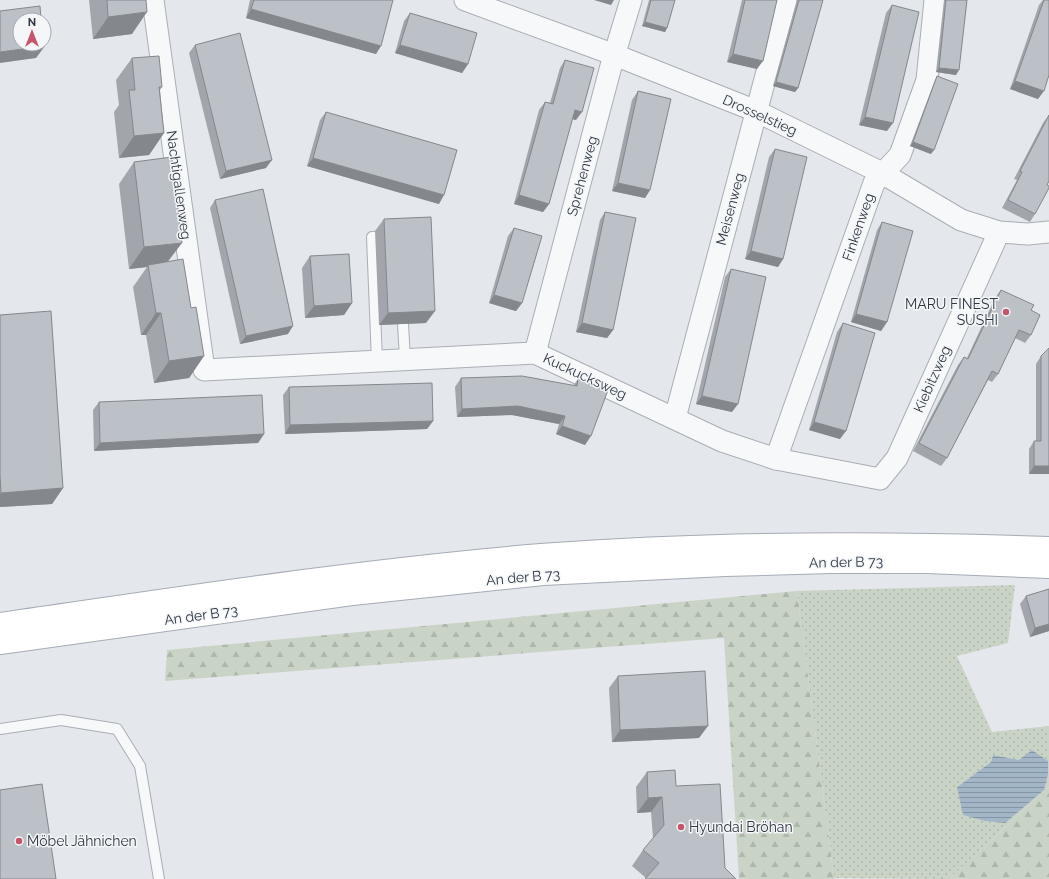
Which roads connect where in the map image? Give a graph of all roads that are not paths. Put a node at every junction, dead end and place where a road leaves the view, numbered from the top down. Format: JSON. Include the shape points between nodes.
{"nodes":[{"id":1,"x":153,"y":0,"type":"edge"},
{"id":2,"x":465,"y":0,"type":"edge"},
{"id":3,"x":631,"y":0,"type":"edge"},
{"id":4,"x":786,"y":0,"type":"edge"},
{"id":5,"x":935,"y":0,"type":"edge"},
{"id":6,"x":498,"y":6,"type":"edge"},
{"id":7,"x":615,"y":55,"type":"junction"},
{"id":8,"x":756,"y":111,"type":"junction"},
{"id":9,"x":882,"y":173,"type":"junction"},
{"id":10,"x":999,"y":232,"type":"junction"},
{"id":11,"x":1049,"y":232,"type":"edge"},
{"id":12,"x":399,"y":236,"type":"edge"},
{"id":13,"x":403,"y":324,"type":"edge"},
{"id":14,"x":535,"y":353,"type":"junction"},
{"id":15,"x":405,"y":359,"type":"junction"},
{"id":16,"x":377,"y":361,"type":"junction"},
{"id":17,"x":204,"y":370,"type":"joint"},
{"id":18,"x":675,"y":418,"type":"junction"},
{"id":19,"x":776,"y":459,"type":"junction"},
{"id":20,"x":880,"y":479,"type":"joint"},
{"id":21,"x":1049,"y":548,"type":"edge"},
{"id":22,"x":1049,"y":567,"type":"edge"},
{"id":23,"x":0,"y":624,"type":"edge"},
{"id":24,"x":0,"y":643,"type":"edge"},
{"id":25,"x":0,"y":729,"type":"edge"},
{"id":26,"x":159,"y":879,"type":"edge"}],
"edges":[{"from":1,"to":17,"type":"street","name":"Nachtigallenweg"},
{"from":2,"to":6,"type":"street","name":"Drosselstieg"},
{"from":3,"to":7,"type":"street","name":"Sprehenweg"},
{"from":4,"to":8,"type":"street","name":"Meisenweg"},
{"from":5,"to":9,"type":"street","name":"Finkenweg","via":[[927,80],[900,155]]},
{"from":6,"to":7,"type":"street","name":"Drosselstieg"},
{"from":7,"to":8,"type":"street","name":"Drosselstieg"},
{"from":7,"to":14,"type":"street","name":"Sprehenweg"},
{"from":8,"to":9,"type":"street","name":"Drosselstieg"},
{"from":8,"to":18,"type":"street","name":"Meisenweg"},
{"from":9,"to":10,"type":"street","name":"Drosselstieg","via":[[961,220]]},
{"from":9,"to":19,"type":"street","name":"Finkenweg","via":[[874,183]]},
{"from":10,"to":11,"type":"street","name":"Drosselstieg"},
{"from":10,"to":20,"type":"street","name":"Kiebitzweg","via":[[897,458]]},
{"from":12,"to":16,"type":"lane","via":[[372,237]]},
{"from":13,"to":15,"type":"lane"},
{"from":14,"to":15,"type":"street","name":"Kuckucksweg"},
{"from":14,"to":18,"type":"street","name":"Kuckucksweg"},
{"from":15,"to":16,"type":"street","name":"Kuckucksweg"},
{"from":16,"to":17,"type":"street","name":"Kuckucksweg"},
{"from":18,"to":19,"type":"street","name":"Kuckucksweg","via":[[722,441]]},
{"from":19,"to":20,"type":"street","name":"Kuckucksweg"},
{"from":21,"to":23,"type":"main road","name":"An der B 73","via":[[928,543],[822,544],[542,555],[354,574]]},
{"from":22,"to":24,"type":"main road","name":"An der B 73","via":[[927,562],[832,562],[725,564],[544,574],[352,594]]},
{"from":25,"to":26,"type":"lane","via":[[61,720],[117,729],[140,766]]}]}
